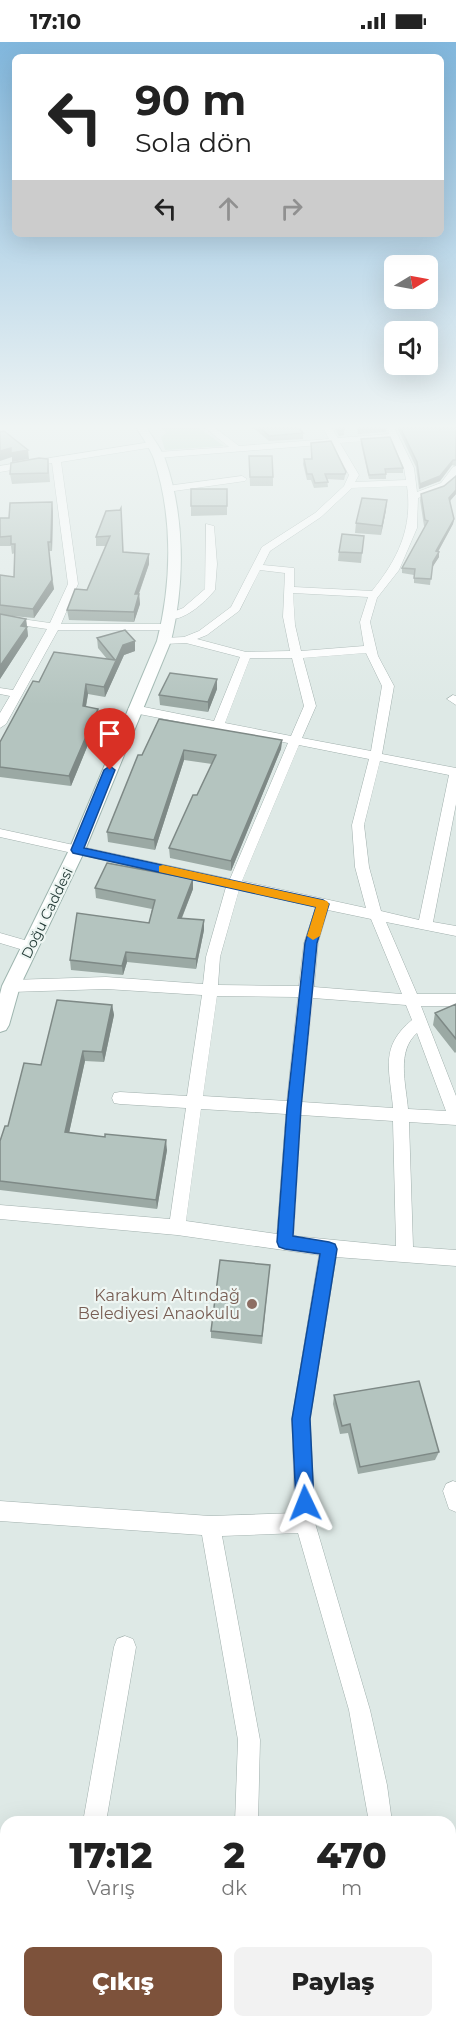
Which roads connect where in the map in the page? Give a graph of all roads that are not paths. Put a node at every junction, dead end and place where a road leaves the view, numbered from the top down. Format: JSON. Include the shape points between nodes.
{"nodes":[{"id":1,"x":64,"y":520,"type":"edge"},
{"id":2,"x":170,"y":520,"type":"edge"},
{"id":3,"x":310,"y":520,"type":"edge"},
{"id":4,"x":412,"y":520,"type":"edge"},
{"id":5,"x":209,"y":526,"type":"dead end"},
{"id":6,"x":255,"y":567,"type":"junction"},
{"id":7,"x":288,"y":590,"type":"junction"},
{"id":8,"x":375,"y":594,"type":"junction"},
{"id":9,"x":0,"y":619,"type":"edge"},
{"id":10,"x":54,"y":627,"type":"junction"},
{"id":11,"x":167,"y":628,"type":"junction"},
{"id":12,"x":186,"y":640,"type":"junction"},
{"id":13,"x":371,"y":649,"type":"junction"},
{"id":14,"x":296,"y":652,"type":"junction"},
{"id":15,"x":246,"y":655,"type":"junction"},
{"id":16,"x":0,"y":691,"type":"edge"},
{"id":17,"x":17,"y":694,"type":"junction"},
{"id":18,"x":134,"y":709,"type":"junction"},
{"id":19,"x":0,"y":724,"type":"edge"},
{"id":20,"x":218,"y":725,"type":"junction"},
{"id":21,"x":294,"y":740,"type":"junction"},
{"id":22,"x":375,"y":757,"type":"junction"},
{"id":23,"x":456,"y":772,"type":"edge"},
{"id":24,"x":450,"y":829,"type":"edge"},
{"id":25,"x":0,"y":833,"type":"edge"},
{"id":26,"x":77,"y":850,"type":"junction"},
{"id":27,"x":234,"y":885,"type":"junction"},
{"id":28,"x":323,"y":904,"type":"junction"},
{"id":29,"x":376,"y":916,"type":"junction"},
{"id":30,"x":424,"y":926,"type":"junction"},
{"id":31,"x":456,"y":931,"type":"edge"},
{"id":32,"x":0,"y":938,"type":"edge"},
{"id":33,"x":30,"y":947,"type":"junction"},
{"id":34,"x":6,"y":986,"type":"edge"},
{"id":35,"x":210,"y":990,"type":"junction"},
{"id":36,"x":306,"y":992,"type":"junction"},
{"id":37,"x":411,"y":1000,"type":"junction"},
{"id":38,"x":456,"y":1000,"type":"edge"},
{"id":39,"x":419,"y":1023,"type":"junction"},
{"id":40,"x":0,"y":1025,"type":"edge"},
{"id":41,"x":120,"y":1098,"type":"dead end"},
{"id":42,"x":194,"y":1102,"type":"junction"},
{"id":43,"x":294,"y":1108,"type":"junction"},
{"id":44,"x":400,"y":1115,"type":"junction"},
{"id":45,"x":456,"y":1117,"type":"edge"},
{"id":46,"x":0,"y":1212,"type":"edge"},
{"id":47,"x":177,"y":1227,"type":"junction"},
{"id":48,"x":285,"y":1242,"type":"junction"},
{"id":49,"x":329,"y":1249,"type":"junction"},
{"id":50,"x":405,"y":1254,"type":"junction"},
{"id":51,"x":456,"y":1258,"type":"edge"},
{"id":52,"x":0,"y":1511,"type":"edge"},
{"id":53,"x":306,"y":1523,"type":"junction"},
{"id":54,"x":210,"y":1526,"type":"junction"},
{"id":55,"x":125,"y":1647,"type":"dead end"},
{"id":56,"x":94,"y":1816,"type":"edge"},
{"id":57,"x":246,"y":1816,"type":"edge"},
{"id":58,"x":380,"y":1816,"type":"edge"}],
"edges":[{"from":1,"to":10,"type":"street","via":[[73,584]]},
{"from":2,"to":11,"type":"street","name":"Doğu Caddesi","via":[[175,560]]},
{"from":3,"to":6,"type":"street","via":[[266,549]]},
{"from":4,"to":8,"type":"street","via":[[394,570]]},
{"from":5,"to":11,"type":"street","via":[[210,590]]},
{"from":6,"to":7,"type":"street","via":[[290,570]]},
{"from":6,"to":12,"type":"street","via":[[235,609],[203,633]]},
{"from":7,"to":8,"type":"street"},
{"from":7,"to":14,"type":"street","via":[[287,614]]},
{"from":8,"to":13,"type":"street","via":[[365,622]]},
{"from":9,"to":10,"type":"street"},
{"from":10,"to":11,"type":"street"},
{"from":10,"to":17,"type":"street"},
{"from":11,"to":12,"type":"street"},
{"from":11,"to":18,"type":"street","name":"Doğu Caddesi"},
{"from":12,"to":15,"type":"street"},
{"from":13,"to":14,"type":"street"},
{"from":13,"to":22,"type":"street","via":[[388,686]]},
{"from":14,"to":15,"type":"street"},
{"from":14,"to":21,"type":"street","via":[[308,686],[309,706]]},
{"from":15,"to":20,"type":"street"},
{"from":16,"to":17,"type":"street"},
{"from":17,"to":19,"type":"street"},
{"from":18,"to":20,"type":"street"},
{"from":18,"to":26,"type":"street","name":"Doğu Caddesi"},
{"from":20,"to":21,"type":"street"},
{"from":21,"to":22,"type":"street"},
{"from":21,"to":27,"type":"street"},
{"from":22,"to":23,"type":"street"},
{"from":22,"to":29,"type":"street","via":[[358,825],[362,867]]},
{"from":23,"to":24,"type":"street"},
{"from":24,"to":30,"type":"street"},
{"from":25,"to":26,"type":"street"},
{"from":26,"to":27,"type":"street"},
{"from":26,"to":33,"type":"street","name":"Doğu Caddesi"},
{"from":27,"to":28,"type":"street"},
{"from":27,"to":35,"type":"street","via":[[213,957]]},
{"from":28,"to":29,"type":"street"},
{"from":28,"to":36,"type":"street","via":[[311,943]]},
{"from":29,"to":30,"type":"street"},
{"from":29,"to":37,"type":"street"},
{"from":30,"to":31,"type":"street"},
{"from":32,"to":33,"type":"street"},
{"from":33,"to":34,"type":"street","name":"Doğu Caddesi"},
{"from":34,"to":35,"type":"street","via":[[106,983]]},
{"from":34,"to":40,"type":"street","name":"Doğu Caddesi"},
{"from":35,"to":36,"type":"street"},
{"from":35,"to":42,"type":"street"},
{"from":36,"to":37,"type":"street"},
{"from":36,"to":43,"type":"street"},
{"from":37,"to":38,"type":"street"},
{"from":37,"to":39,"type":"street"},
{"from":39,"to":44,"type":"street","via":[[404,1036],[396,1053]]},
{"from":39,"to":45,"type":"street"},
{"from":41,"to":42,"type":"street"},
{"from":42,"to":43,"type":"street"},
{"from":42,"to":47,"type":"street"},
{"from":43,"to":44,"type":"street"},
{"from":43,"to":48,"type":"street"},
{"from":44,"to":45,"type":"street"},
{"from":44,"to":50,"type":"street"},
{"from":46,"to":47,"type":"street"},
{"from":47,"to":48,"type":"street"},
{"from":48,"to":49,"type":"street"},
{"from":49,"to":50,"type":"street"},
{"from":49,"to":53,"type":"street","via":[[301,1419]]},
{"from":50,"to":51,"type":"street"},
{"from":52,"to":54,"type":"street"},
{"from":53,"to":54,"type":"street"},
{"from":53,"to":58,"type":"street","via":[[349,1673]]},
{"from":54,"to":57,"type":"street","via":[[249,1740]]},
{"from":55,"to":56,"type":"street"}]}
